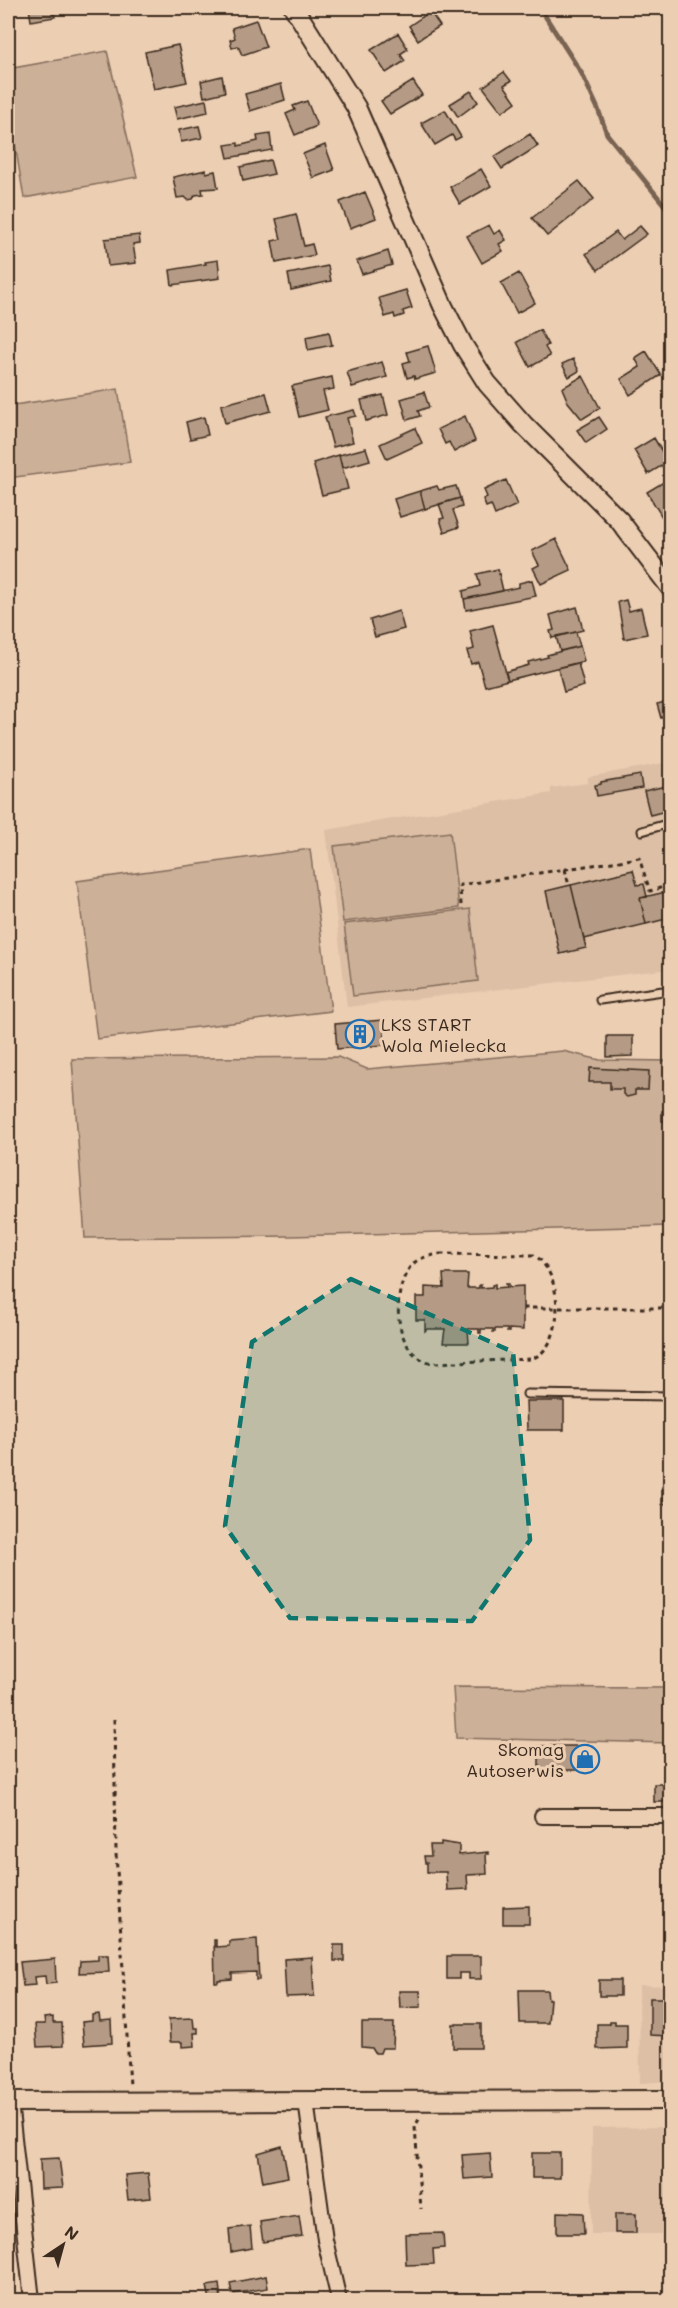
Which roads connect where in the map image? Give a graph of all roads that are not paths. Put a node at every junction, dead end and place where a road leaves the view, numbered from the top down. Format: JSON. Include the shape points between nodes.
{"nodes":[{"id":1,"x":294,"y":8,"type":"edge"},
{"id":2,"x":670,"y":587,"type":"edge"},
{"id":3,"x":670,"y":823,"type":"edge"},
{"id":4,"x":642,"y":831,"type":"dead end"},
{"id":5,"x":670,"y":990,"type":"edge"},
{"id":6,"x":600,"y":1000,"type":"dead end"},
{"id":7,"x":527,"y":1394,"type":"dead end"},
{"id":8,"x":670,"y":1396,"type":"edge"},
{"id":9,"x":542,"y":1816,"type":"dead end"},
{"id":10,"x":670,"y":1816,"type":"edge"},
{"id":11,"x":670,"y":2100,"type":"edge"},
{"id":12,"x":306,"y":2101,"type":"junction"},
{"id":13,"x":9,"y":2102,"type":"edge"},
{"id":14,"x":32,"y":2301,"type":"edge"},
{"id":15,"x":339,"y":2301,"type":"edge"}],
"edges":[{"from":1,"to":2,"type":"street","via":[[356,107],[444,306],[487,384],[619,520]]},
{"from":3,"to":4,"type":"lane"},
{"from":5,"to":6,"type":"lane"},
{"from":7,"to":8,"type":"lane"},
{"from":9,"to":10,"type":"street"},
{"from":11,"to":12,"type":"street"},
{"from":12,"to":13,"type":"street"},
{"from":12,"to":15,"type":"street","via":[[325,2240]]},
{"from":13,"to":14,"type":"street"}]}
